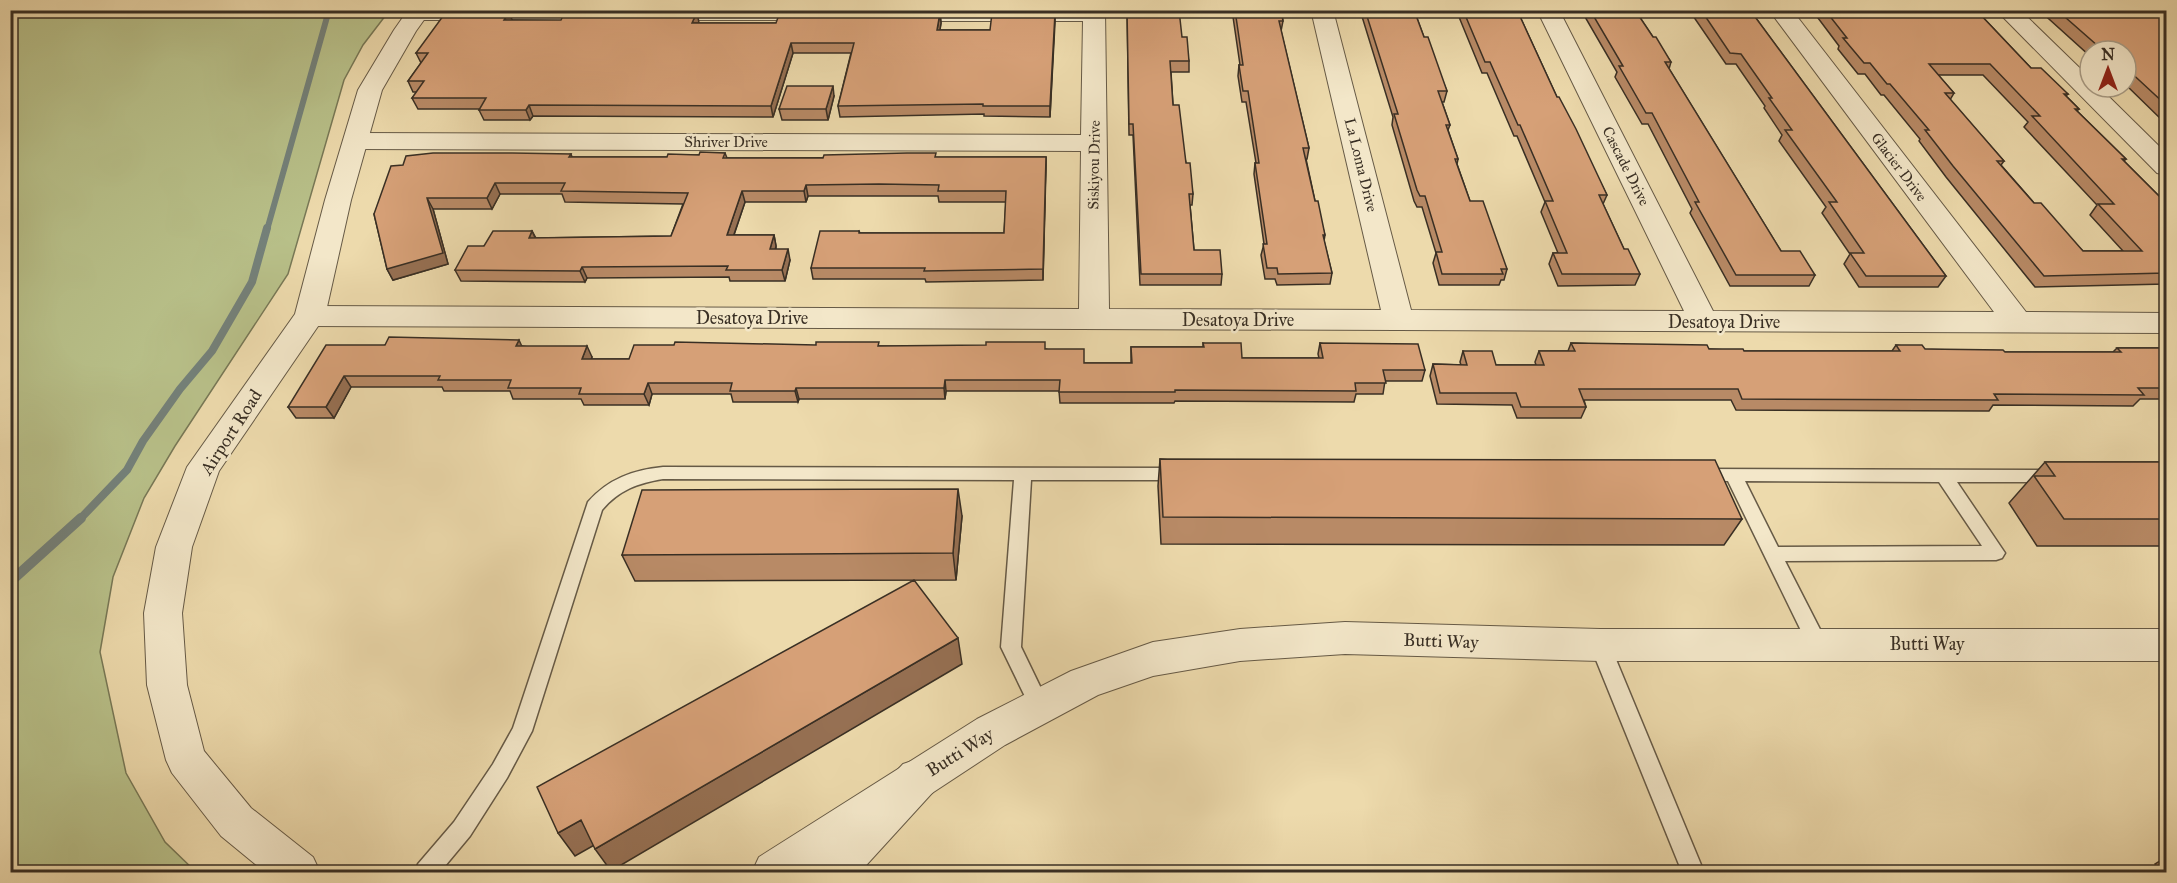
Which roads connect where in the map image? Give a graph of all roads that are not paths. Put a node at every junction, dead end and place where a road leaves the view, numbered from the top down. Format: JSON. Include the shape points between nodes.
{"nodes":[{"id":1,"x":1322,"y":10,"type":"edge"},
{"id":2,"x":1548,"y":10,"type":"edge"},
{"id":3,"x":1780,"y":10,"type":"edge"},
{"id":4,"x":2007,"y":10,"type":"edge"},
{"id":5,"x":419,"y":12,"type":"edge"},
{"id":6,"x":1094,"y":12,"type":"edge"},
{"id":7,"x":842,"y":13,"type":"edge"},
{"id":8,"x":878,"y":14,"type":"edge"},
{"id":9,"x":356,"y":141,"type":"junction"},
{"id":10,"x":1095,"y":142,"type":"junction"},
{"id":11,"x":2166,"y":167,"type":"edge"},
{"id":12,"x":310,"y":316,"type":"junction"},
{"id":13,"x":1094,"y":319,"type":"junction"},
{"id":14,"x":1399,"y":321,"type":"junction"},
{"id":15,"x":1704,"y":322,"type":"junction"},
{"id":16,"x":2018,"y":322,"type":"junction"},
{"id":17,"x":2166,"y":323,"type":"edge"},
{"id":18,"x":1023,"y":474,"type":"junction"},
{"id":19,"x":1198,"y":474,"type":"edge"},
{"id":20,"x":1685,"y":475,"type":"edge"},
{"id":21,"x":1733,"y":475,"type":"junction"},
{"id":22,"x":1944,"y":476,"type":"junction"},
{"id":23,"x":2073,"y":476,"type":"edge"},
{"id":24,"x":1773,"y":554,"type":"junction"},
{"id":25,"x":1600,"y":645,"type":"junction"},
{"id":26,"x":1818,"y":645,"type":"junction"},
{"id":27,"x":2166,"y":645,"type":"edge"},
{"id":28,"x":1040,"y":707,"type":"junction"},
{"id":29,"x":918,"y":778,"type":"junction"},
{"id":30,"x":298,"y":873,"type":"edge"},
{"id":31,"x":426,"y":873,"type":"edge"},
{"id":32,"x":774,"y":873,"type":"edge"},
{"id":33,"x":831,"y":873,"type":"edge"},
{"id":34,"x":1693,"y":873,"type":"edge"}],
"edges":[{"from":1,"to":14,"type":"street","name":"La Loma Drive"},
{"from":2,"to":15,"type":"street","name":"Cascade Drive"},
{"from":3,"to":16,"type":"street","name":"Glacier Drive"},
{"from":4,"to":11,"type":"street"},
{"from":5,"to":7,"type":"street"},
{"from":5,"to":9,"type":"street","name":"Airport Road","via":[[370,90]]},
{"from":6,"to":8,"type":"street"},
{"from":6,"to":10,"type":"street","name":"Siskiyou Drive"},
{"from":9,"to":10,"type":"street","name":"Shriver Drive"},
{"from":9,"to":12,"type":"street","name":"Airport Road"},
{"from":10,"to":13,"type":"street","name":"Siskiyou Drive"},
{"from":12,"to":13,"type":"street","name":"Desatoya Drive"},
{"from":12,"to":30,"type":"street","name":"Airport Road","via":[[204,467],[174,547],[163,613],[167,685],[186,760],[237,822]]},
{"from":13,"to":14,"type":"street","name":"Desatoya Drive"},
{"from":14,"to":15,"type":"street","name":"Desatoya Drive"},
{"from":15,"to":16,"type":"street","name":"Desatoya Drive"},
{"from":16,"to":17,"type":"street","name":"Desatoya Drive"},
{"from":18,"to":19,"type":"lane"},
{"from":18,"to":28,"type":"lane","via":[[1011,647]]},
{"from":18,"to":31,"type":"lane","via":[[663,473],[623,482],[604,494],[594,507],[522,731],[462,829]]},
{"from":20,"to":21,"type":"lane"},
{"from":21,"to":22,"type":"lane"},
{"from":21,"to":24,"type":"lane"},
{"from":22,"to":23,"type":"lane"},
{"from":22,"to":24,"type":"lane","via":[[1996,553]]},
{"from":24,"to":26,"type":"lane"},
{"from":25,"to":26,"type":"street","name":"Butti Way"},
{"from":25,"to":28,"type":"street","name":"Butti Way","via":[[1345,638],[1240,645],[1153,659],[1085,683]]},
{"from":25,"to":34,"type":"lane"},
{"from":26,"to":27,"type":"street","name":"Butti Way"},
{"from":28,"to":29,"type":"street","name":"Butti Way","via":[[991,732]]},
{"from":29,"to":32,"type":"street","name":"Butti Way"},
{"from":29,"to":33,"type":"street"}]}
